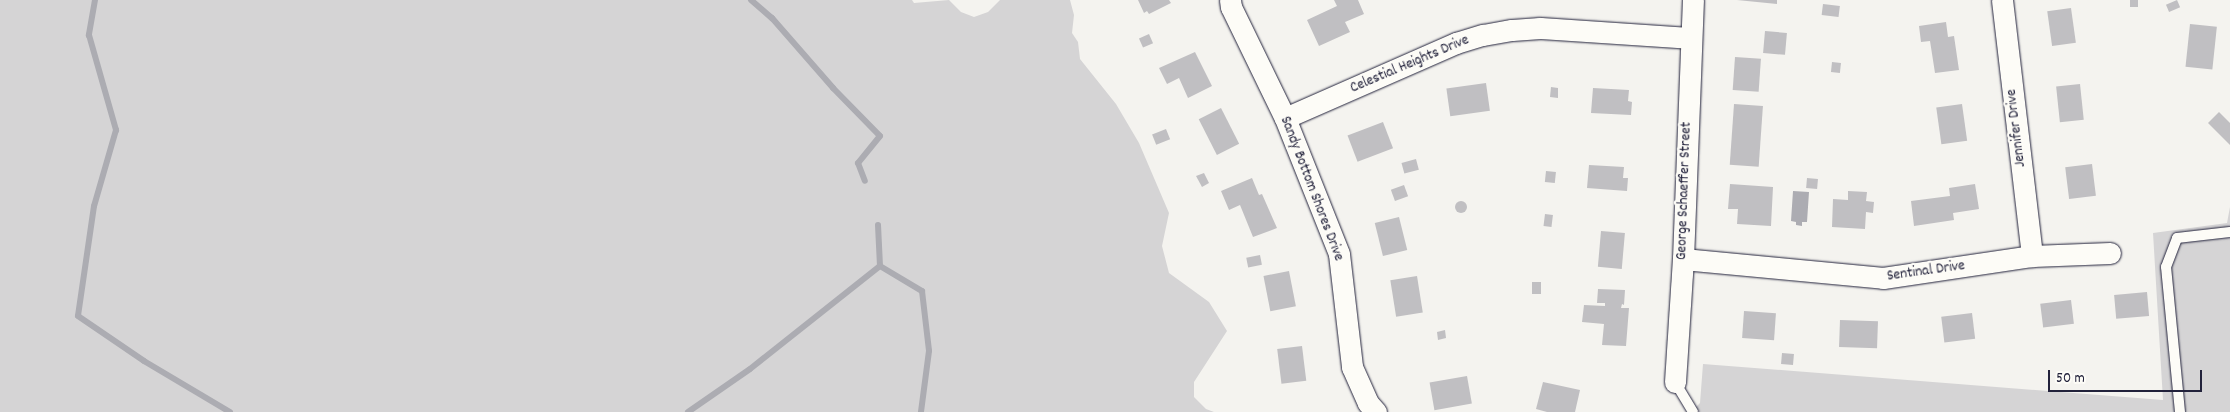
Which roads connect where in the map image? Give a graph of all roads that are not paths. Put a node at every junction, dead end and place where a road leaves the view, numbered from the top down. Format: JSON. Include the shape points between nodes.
{"nodes":[{"id":1,"x":1230,"y":0,"type":"edge"},
{"id":2,"x":1693,"y":0,"type":"edge"},
{"id":3,"x":2002,"y":0,"type":"edge"},
{"id":4,"x":1690,"y":38,"type":"junction"},
{"id":5,"x":1284,"y":118,"type":"junction"},
{"id":6,"x":2230,"y":232,"type":"edge"},
{"id":7,"x":2110,"y":253,"type":"dead end"},
{"id":8,"x":2032,"y":256,"type":"junction"},
{"id":9,"x":1683,"y":259,"type":"junction"},
{"id":10,"x":1675,"y":382,"type":"joint"},
{"id":11,"x":1376,"y":412,"type":"edge"},
{"id":12,"x":1693,"y":412,"type":"edge"},
{"id":13,"x":2180,"y":412,"type":"edge"}],
"edges":[{"from":1,"to":5,"type":"street","name":"Sandy Bottom Shores Drive"},
{"from":2,"to":4,"type":"street","name":"George Schaeffer Street"},
{"from":3,"to":8,"type":"street","name":"Jennifer Drive"},
{"from":4,"to":5,"type":"street","name":"Celestial Heights Drive","via":[[1540,28],[1483,35],[1456,43]]},
{"from":4,"to":9,"type":"street","name":"George Schaeffer Street"},
{"from":5,"to":11,"type":"street","name":"Sandy Bottom Shores Drive","via":[[1339,254],[1352,367],[1368,403]]},
{"from":6,"to":13,"type":"lane","via":[[2177,238],[2166,267]]},
{"from":7,"to":8,"type":"street","name":"Sentinal Drive"},
{"from":8,"to":9,"type":"street","name":"Sentinal Drive","via":[[1883,278]]},
{"from":9,"to":10,"type":"street","name":"George Schaeffer Street"},
{"from":10,"to":12,"type":"lane"}]}
